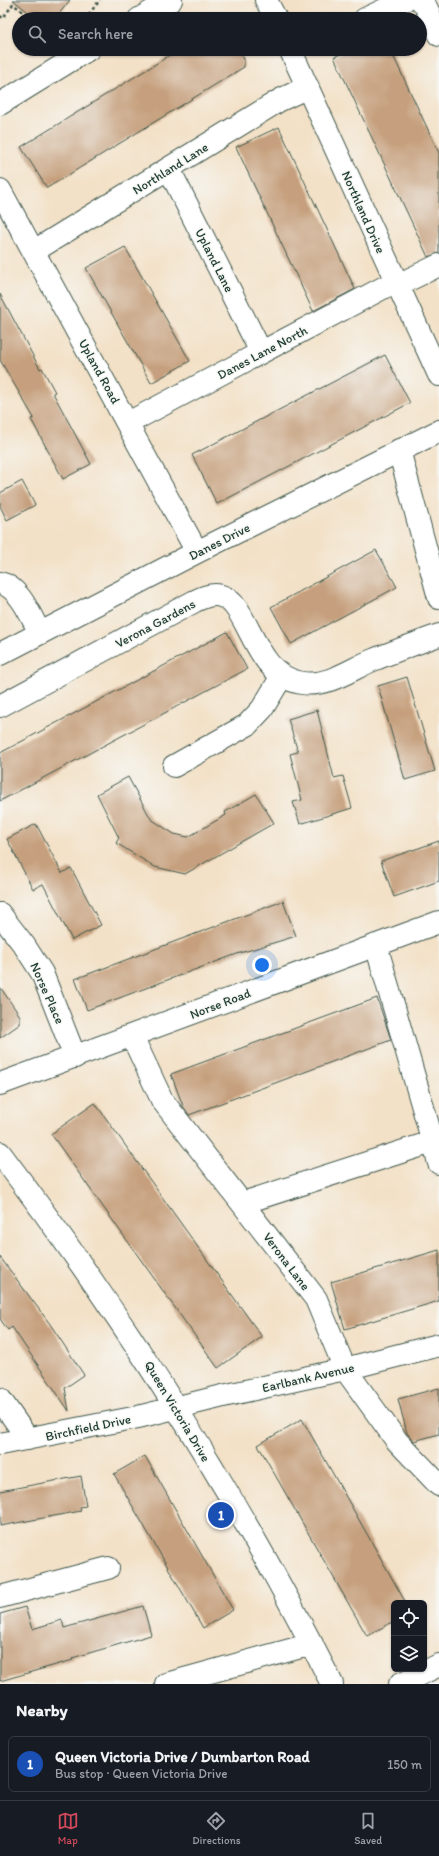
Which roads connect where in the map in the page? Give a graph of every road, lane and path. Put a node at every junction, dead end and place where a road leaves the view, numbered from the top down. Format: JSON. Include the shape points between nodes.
{"nodes":[{"id":1,"x":100,"y":0,"type":"edge"},
{"id":2,"x":171,"y":0,"type":"edge"},
{"id":3,"x":405,"y":0,"type":"edge"},
{"id":4,"x":420,"y":0,"type":"edge"},
{"id":5,"x":23,"y":12,"type":"edge"},
{"id":6,"x":91,"y":12,"type":"edge"},
{"id":7,"x":151,"y":12,"type":"edge"},
{"id":8,"x":379,"y":12,"type":"edge"},
{"id":9,"x":1,"y":17,"type":"edge"},
{"id":10,"x":0,"y":22,"type":"edge"},
{"id":11,"x":439,"y":35,"type":"edge"},
{"id":12,"x":78,"y":56,"type":"edge"},
{"id":13,"x":296,"y":56,"type":"edge"},
{"id":14,"x":308,"y":87,"type":"junction"},
{"id":15,"x":0,"y":104,"type":"edge"},
{"id":16,"x":169,"y":169,"type":"junction"},
{"id":17,"x":0,"y":190,"type":"edge"},
{"id":18,"x":34,"y":251,"type":"junction"},
{"id":19,"x":439,"y":265,"type":"edge"},
{"id":20,"x":397,"y":283,"type":"junction"},
{"id":21,"x":262,"y":352,"type":"junction"},
{"id":22,"x":439,"y":375,"type":"edge"},
{"id":23,"x":128,"y":423,"type":"junction"},
{"id":24,"x":439,"y":431,"type":"edge"},
{"id":25,"x":399,"y":450,"type":"junction"},
{"id":26,"x":197,"y":552,"type":"junction"},
{"id":27,"x":0,"y":583,"type":"edge"},
{"id":28,"x":438,"y":593,"type":"edge"},
{"id":29,"x":40,"y":633,"type":"junction"},
{"id":30,"x":439,"y":635,"type":"edge"},
{"id":31,"x":0,"y":654,"type":"edge"},
{"id":32,"x":282,"y":676,"type":"junction"},
{"id":33,"x":0,"y":706,"type":"edge"},
{"id":34,"x":174,"y":766,"type":"dead end"},
{"id":35,"x":0,"y":914,"type":"edge"},
{"id":36,"x":439,"y":922,"type":"edge"},
{"id":37,"x":376,"y":945,"type":"junction"},
{"id":38,"x":132,"y":1036,"type":"junction"},
{"id":39,"x":75,"y":1057,"type":"junction"},
{"id":40,"x":0,"y":1084,"type":"edge"},
{"id":41,"x":432,"y":1142,"type":"junction"},
{"id":42,"x":0,"y":1153,"type":"edge"},
{"id":43,"x":439,"y":1163,"type":"edge"},
{"id":44,"x":243,"y":1203,"type":"junction"},
{"id":45,"x":439,"y":1345,"type":"edge"},
{"id":46,"x":345,"y":1369,"type":"junction"},
{"id":47,"x":0,"y":1399,"type":"edge"},
{"id":48,"x":176,"y":1408,"type":"junction"},
{"id":49,"x":28,"y":1440,"type":"junction"},
{"id":50,"x":0,"y":1444,"type":"edge"},
{"id":51,"x":439,"y":1485,"type":"edge"},
{"id":52,"x":108,"y":1568,"type":"dead end"},
{"id":53,"x":0,"y":1597,"type":"edge"},
{"id":54,"x":312,"y":1644,"type":"junction"},
{"id":55,"x":439,"y":1665,"type":"edge"},
{"id":56,"x":166,"y":1684,"type":"edge"},
{"id":57,"x":332,"y":1684,"type":"edge"},
{"id":58,"x":400,"y":1684,"type":"edge"}],
"edges":[{"from":1,"to":6,"type":"path"},
{"from":2,"to":7,"type":"street"},
{"from":3,"to":8,"type":"street"},
{"from":4,"to":11,"type":"street"},
{"from":5,"to":9,"type":"path","via":[[13,4]]},
{"from":9,"to":10,"type":"path"},
{"from":12,"to":15,"type":"street"},
{"from":13,"to":14,"type":"street","name":"Northland Drive"},
{"from":14,"to":16,"type":"street","name":"Northland Lane","via":[[280,100]]},
{"from":14,"to":20,"type":"street","name":"Northland Drive"},
{"from":16,"to":18,"type":"street","name":"Northland Lane"},
{"from":16,"to":21,"type":"street","name":"Upland Lane"},
{"from":17,"to":18,"type":"street","name":"Upland Road"},
{"from":18,"to":23,"type":"street","name":"Upland Road"},
{"from":19,"to":20,"type":"street"},
{"from":20,"to":21,"type":"street","name":"Danes Lane North"},
{"from":20,"to":22,"type":"street","name":"Northland Drive"},
{"from":21,"to":23,"type":"street","name":"Danes Lane North"},
{"from":23,"to":26,"type":"street","name":"Upland Road"},
{"from":24,"to":25,"type":"street","name":"Danes Drive"},
{"from":25,"to":26,"type":"street","name":"Danes Drive"},
{"from":25,"to":28,"type":"street"},
{"from":26,"to":29,"type":"street","name":"Danes Drive"},
{"from":27,"to":29,"type":"street","via":[[8,586],[19,597]]},
{"from":29,"to":31,"type":"street","name":"Danes Drive"},
{"from":30,"to":32,"type":"street","name":"Verona Gardens","via":[[373,660],[331,680],[301,683]]},
{"from":32,"to":33,"type":"street","name":"Verona Gardens","via":[[265,660],[234,604],[222,596],[215,595],[194,601]]},
{"from":32,"to":34,"type":"street","via":[[262,709],[247,725]]},
{"from":35,"to":39,"type":"street","name":"Norse Place","via":[[42,973]]},
{"from":36,"to":37,"type":"street","name":"Norse Road"},
{"from":37,"to":38,"type":"street","name":"Norse Road"},
{"from":37,"to":41,"type":"street"},
{"from":38,"to":39,"type":"street","name":"Norse Road"},
{"from":38,"to":44,"type":"street","name":"Verona Lane","via":[[162,1100]]},
{"from":39,"to":40,"type":"street","name":"Norse Road"},
{"from":41,"to":43,"type":"street"},
{"from":41,"to":44,"type":"street"},
{"from":42,"to":48,"type":"street","name":"Queen Victoria Drive","via":[[90,1275]]},
{"from":44,"to":46,"type":"street","name":"Verona Lane","via":[[316,1299]]},
{"from":45,"to":46,"type":"street","name":"Earlbank Avenue"},
{"from":46,"to":48,"type":"street","name":"Earlbank Avenue"},
{"from":46,"to":51,"type":"street","name":"Verona Lane","via":[[397,1441]]},
{"from":47,"to":49,"type":"street"},
{"from":48,"to":49,"type":"street","name":"Birchfield Drive"},
{"from":48,"to":54,"type":"street","name":"Queen Victoria Drive","via":[[242,1517]]},
{"from":49,"to":50,"type":"street","name":"Birchfield Drive"},
{"from":52,"to":53,"type":"street"},
{"from":54,"to":56,"type":"street"},
{"from":54,"to":57,"type":"street","name":"Queen Victoria Drive"},
{"from":55,"to":58,"type":"street"}]}
